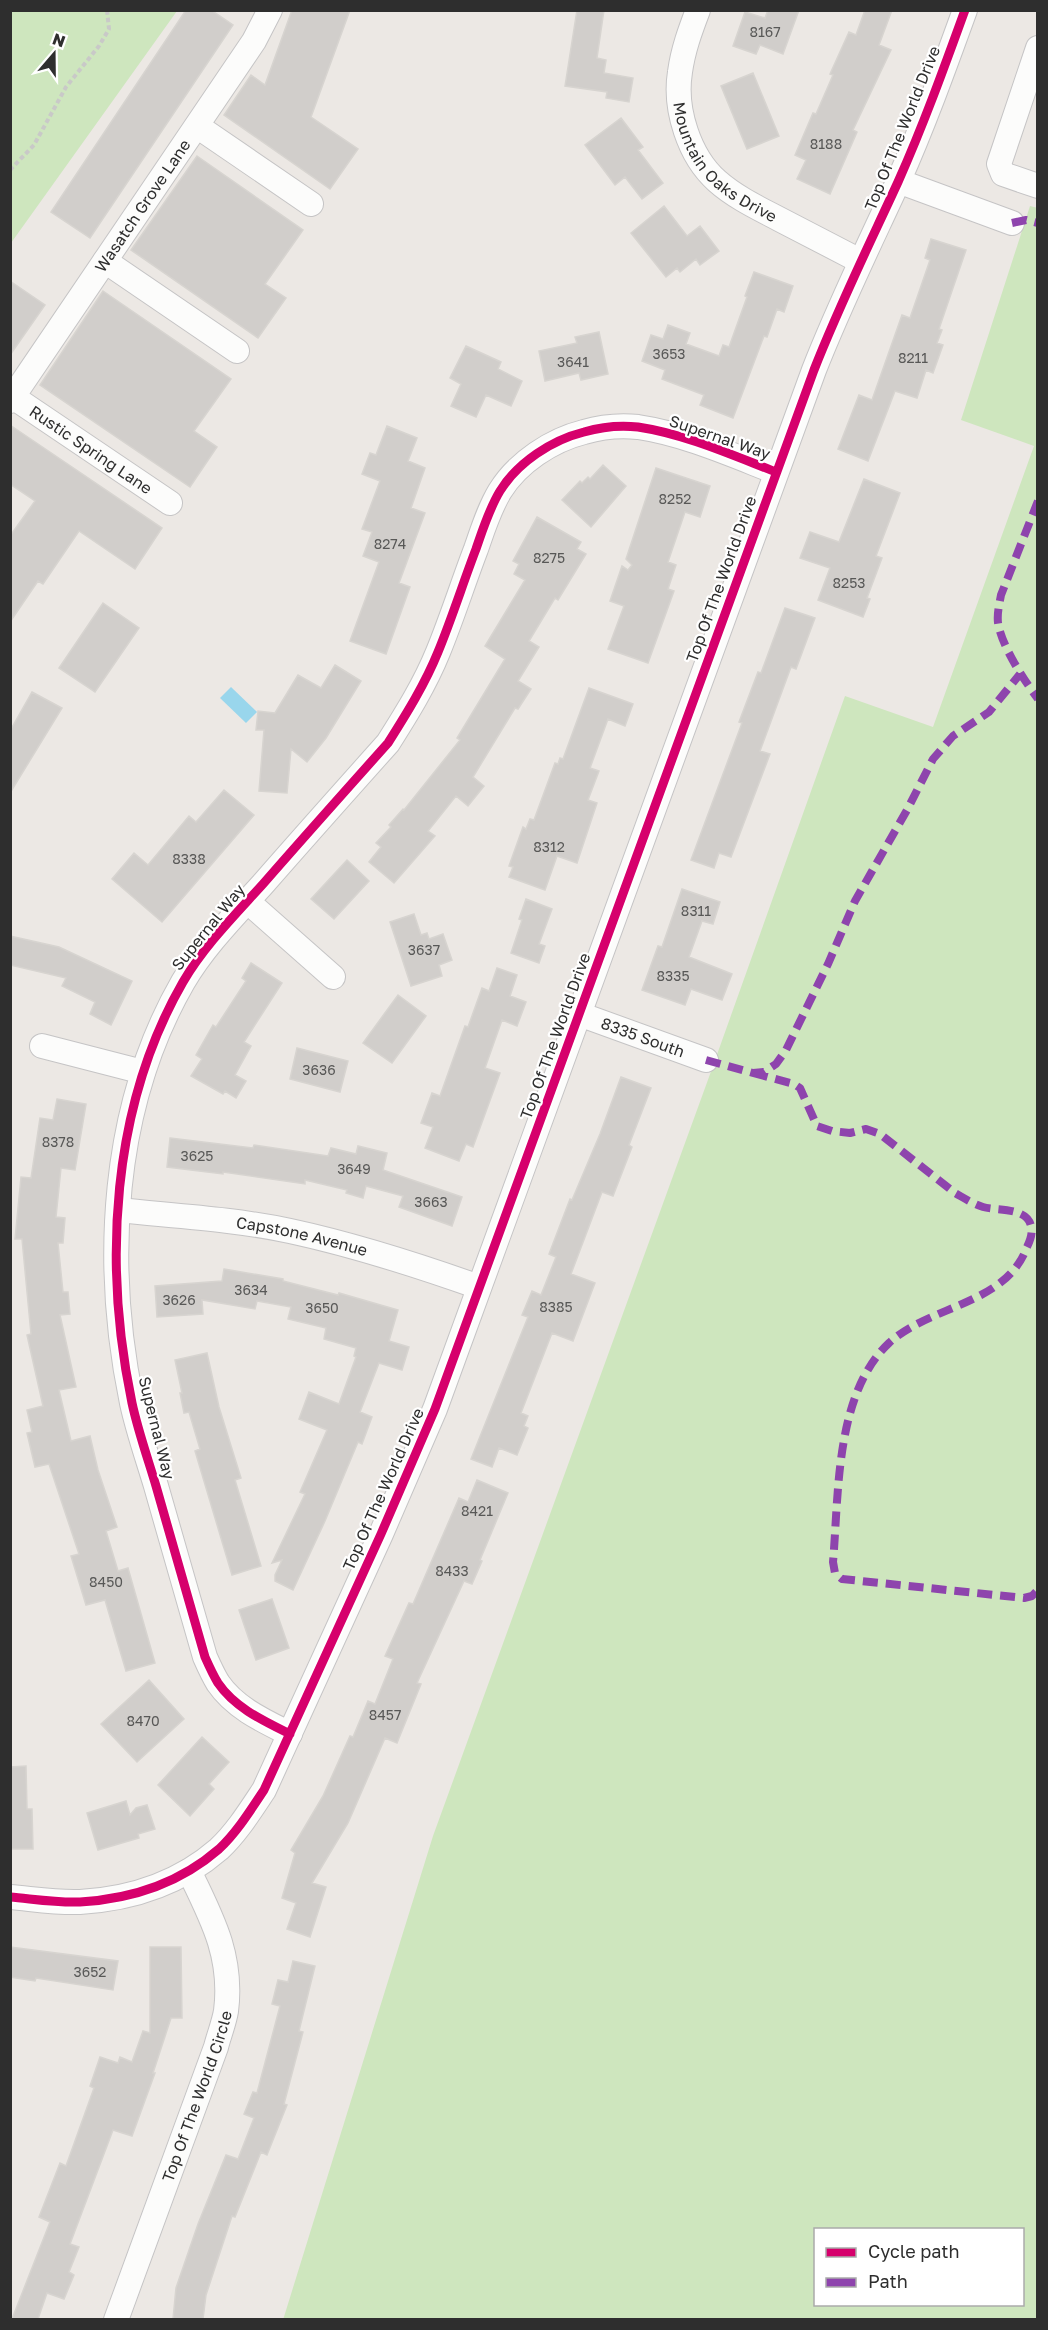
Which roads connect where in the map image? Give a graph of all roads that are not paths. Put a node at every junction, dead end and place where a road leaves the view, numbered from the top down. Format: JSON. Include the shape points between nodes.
{"nodes":[{"id":1,"x":270,"y":10,"type":"edge"},
{"id":2,"x":698,"y":10,"type":"edge"},
{"id":3,"x":965,"y":10,"type":"edge"},
{"id":4,"x":1038,"y":48,"type":"edge"},
{"id":5,"x":197,"y":126,"type":"junction"},
{"id":6,"x":898,"y":181,"type":"junction"},
{"id":7,"x":1038,"y":186,"type":"edge"},
{"id":8,"x":311,"y":204,"type":"dead end"},
{"id":9,"x":1012,"y":223,"type":"dead end"},
{"id":10,"x":105,"y":261,"type":"junction"},
{"id":11,"x":860,"y":261,"type":"junction"},
{"id":12,"x":237,"y":351,"type":"dead end"},
{"id":13,"x":12,"y":399,"type":"edge"},
{"id":14,"x":776,"y":472,"type":"junction"},
{"id":15,"x":170,"y":503,"type":"dead end"},
{"id":16,"x":248,"y":901,"type":"junction"},
{"id":17,"x":333,"y":976,"type":"dead end"},
{"id":18,"x":579,"y":1014,"type":"junction"},
{"id":19,"x":42,"y":1046,"type":"dead end"},
{"id":20,"x":706,"y":1060,"type":"dead end"},
{"id":21,"x":143,"y":1072,"type":"junction"},
{"id":22,"x":118,"y":1210,"type":"junction"},
{"id":23,"x":479,"y":1287,"type":"junction"},
{"id":24,"x":290,"y":1734,"type":"junction"},
{"id":25,"x":189,"y":1871,"type":"junction"},
{"id":26,"x":10,"y":1898,"type":"edge"},
{"id":27,"x":116,"y":2319,"type":"edge"}],
"edges":[{"from":1,"to":5,"type":"street","name":"Wasatch Grove Lane","via":[[265,24]]},
{"from":2,"to":11,"type":"street","name":"Mountain Oaks Drive","via":[[679,74],[685,129],[697,156],[716,180],[741,199]]},
{"from":3,"to":6,"type":"street","name":"Top Of The World Drive"},
{"from":4,"to":7,"type":"street","via":[[999,164],[1003,174]]},
{"from":5,"to":8,"type":"street"},
{"from":5,"to":10,"type":"street","name":"Wasatch Grove Lane"},
{"from":6,"to":9,"type":"street"},
{"from":6,"to":11,"type":"street","name":"Top Of The World Drive"},
{"from":10,"to":12,"type":"street"},
{"from":10,"to":13,"type":"street","name":"Wasatch Grove Lane"},
{"from":11,"to":14,"type":"street","name":"Top Of The World Drive"},
{"from":13,"to":15,"type":"street","name":"Rustic Spring Lane"},
{"from":14,"to":16,"type":"street","name":"Supernal Way","via":[[670,434],[636,427],[602,427],[567,436],[519,468],[501,489],[489,513],[425,682],[407,713],[388,743]]},
{"from":14,"to":18,"type":"street","name":"Top Of The World Drive"},
{"from":16,"to":17,"type":"street"},
{"from":16,"to":21,"type":"street","name":"Supernal Way","via":[[213,939],[183,981],[160,1025]]},
{"from":18,"to":20,"type":"street","name":"8335 South"},
{"from":18,"to":23,"type":"street","name":"Top Of The World Drive"},
{"from":19,"to":21,"type":"street"},
{"from":21,"to":22,"type":"street","name":"Supernal Way","via":[[127,1138]]},
{"from":22,"to":23,"type":"street","name":"Capstone Avenue","via":[[288,1230],[368,1250]]},
{"from":22,"to":24,"type":"street","name":"Supernal Way","via":[[116,1275],[132,1404],[206,1657],[218,1683],[236,1702]]},
{"from":23,"to":24,"type":"street","name":"Top Of The World Drive","via":[[435,1409]]},
{"from":24,"to":25,"type":"street","name":"Top Of The World Drive","via":[[264,1790],[244,1821],[220,1848]]},
{"from":25,"to":26,"type":"street","name":"Top Of The World Drive","via":[[154,1888],[117,1898],[78,1902]]},
{"from":25,"to":27,"type":"street","name":"Top Of The World Circle","via":[[223,1947],[228,1979],[226,2013]]}]}
